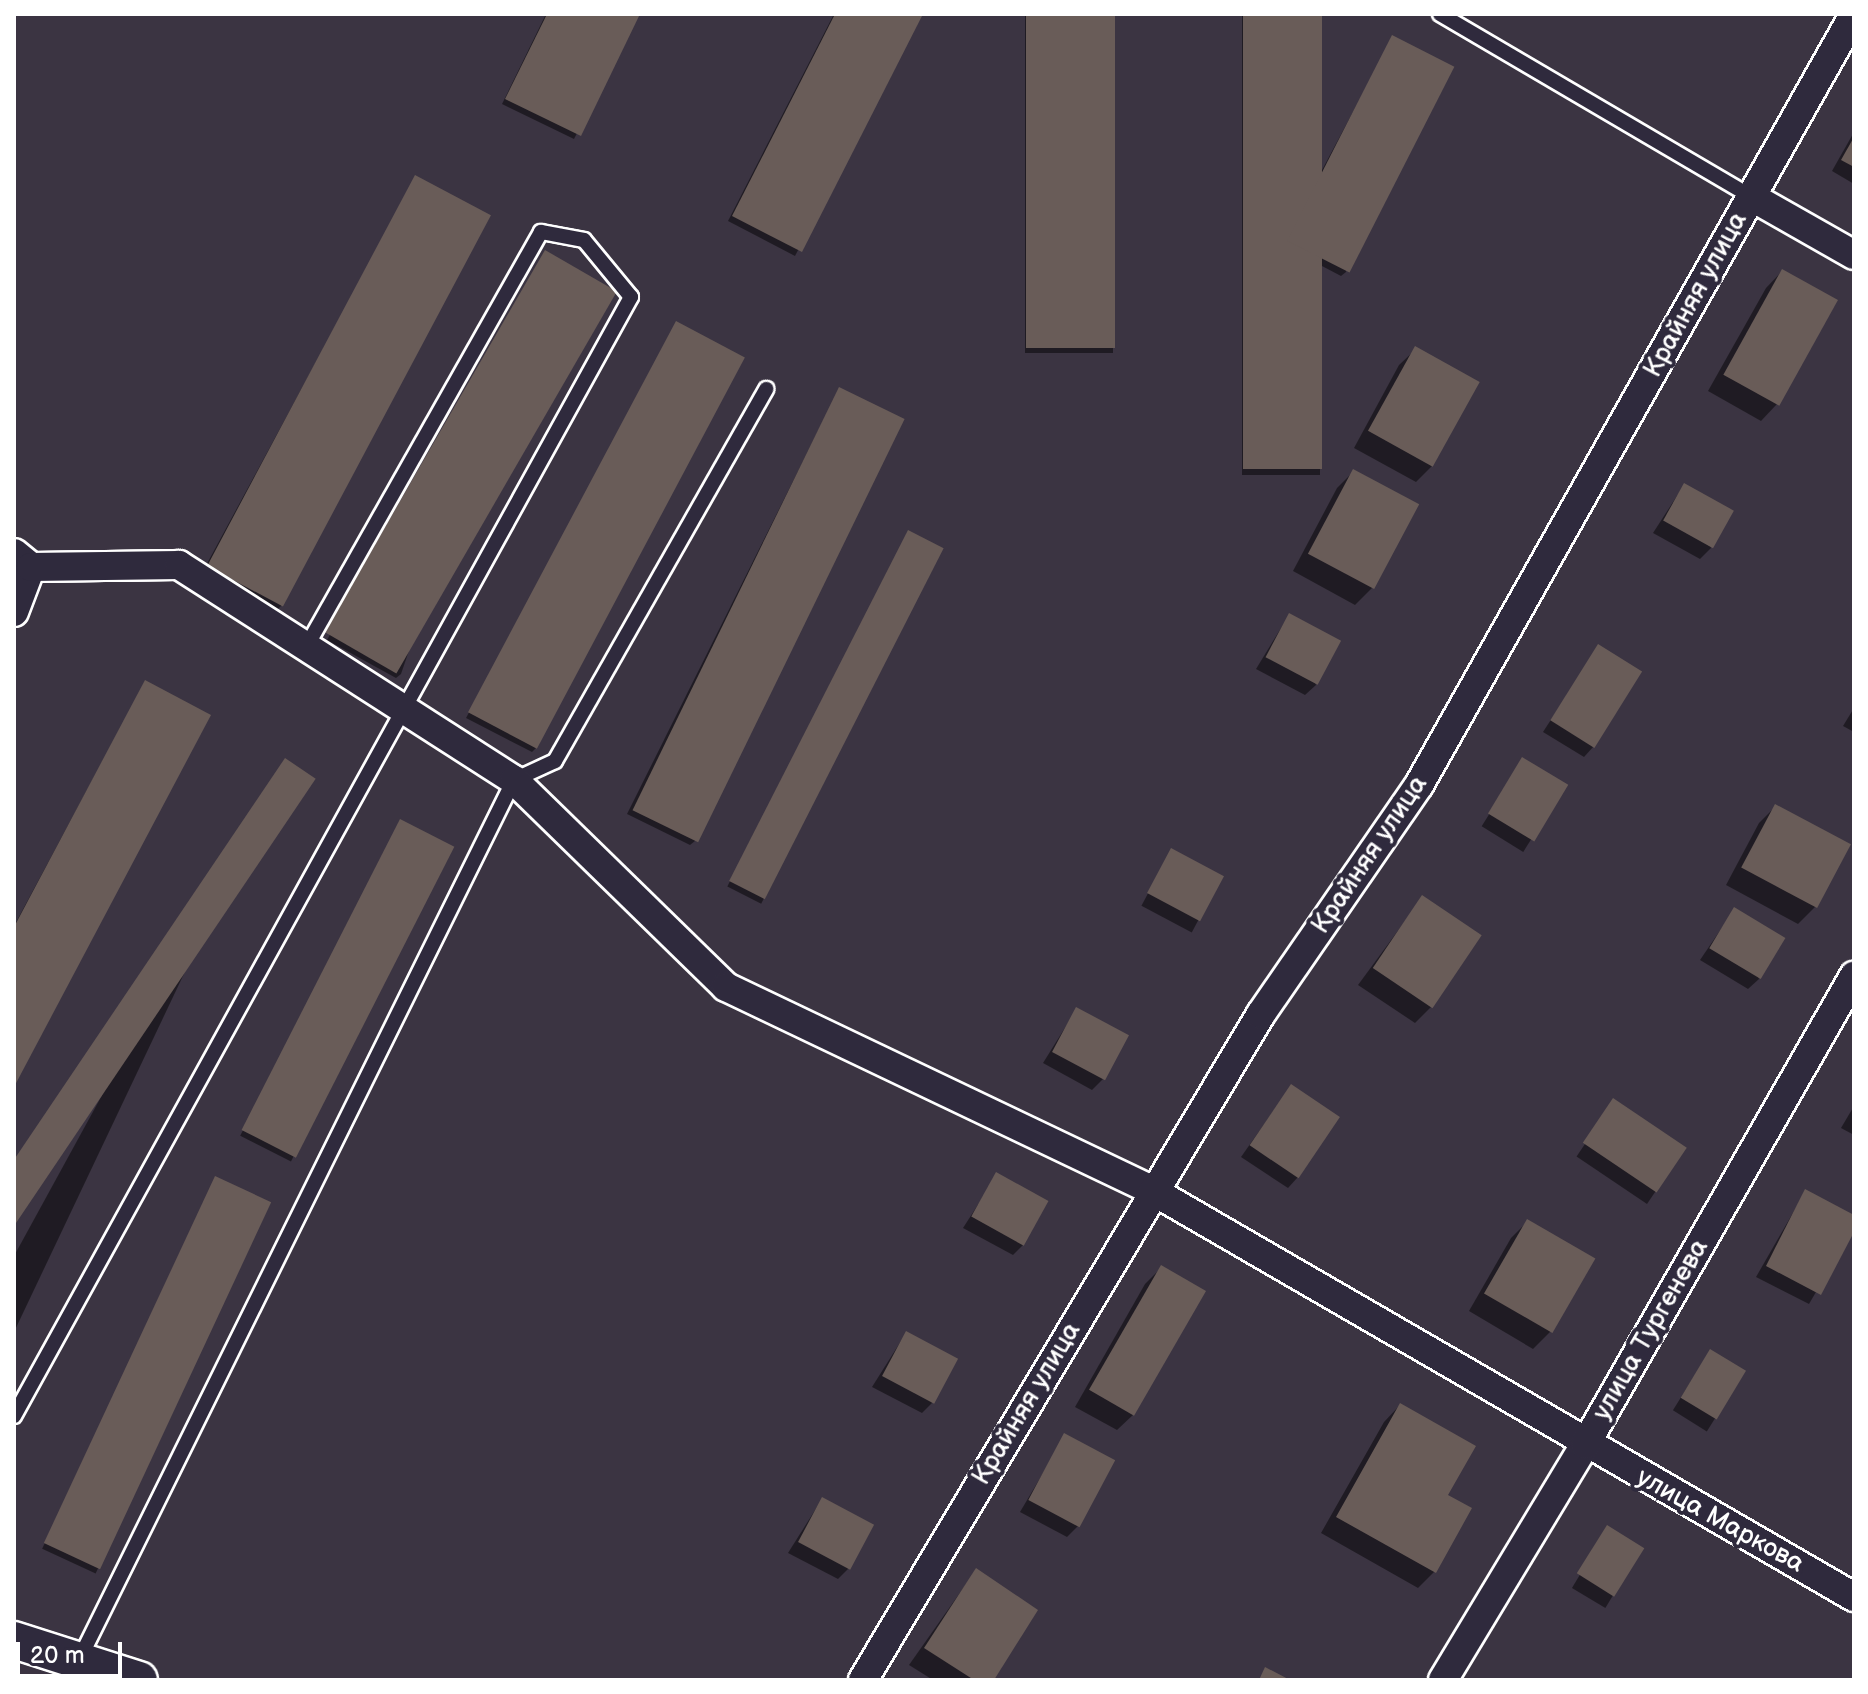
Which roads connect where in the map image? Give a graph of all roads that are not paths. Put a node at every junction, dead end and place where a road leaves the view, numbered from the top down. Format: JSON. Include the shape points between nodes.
{"nodes":[{"id":1,"x":1440,"y":14,"type":"edge"},
{"id":2,"x":1854,"y":15,"type":"edge"},
{"id":3,"x":1752,"y":197,"type":"junction"},
{"id":4,"x":1854,"y":255,"type":"edge"},
{"id":5,"x":766,"y":389,"type":"dead end"},
{"id":6,"x":22,"y":560,"type":"edge"},
{"id":7,"x":14,"y":612,"type":"edge"},
{"id":8,"x":306,"y":647,"type":"junction"},
{"id":9,"x":402,"y":709,"type":"junction"},
{"id":10,"x":514,"y":780,"type":"junction"},
{"id":11,"x":1854,"y":976,"type":"edge"},
{"id":12,"x":1153,"y":1191,"type":"junction"},
{"id":13,"x":14,"y":1416,"type":"edge"},
{"id":14,"x":1585,"y":1445,"type":"junction"},
{"id":15,"x":1854,"y":1597,"type":"edge"},
{"id":16,"x":14,"y":1640,"type":"edge"},
{"id":17,"x":80,"y":1658,"type":"junction"},
{"id":18,"x":139,"y":1680,"type":"edge"},
{"id":19,"x":863,"y":1680,"type":"edge"},
{"id":20,"x":1443,"y":1680,"type":"edge"}],
"edges":[{"from":1,"to":3,"type":"lane"},
{"from":2,"to":3,"type":"street","name":"Крайняя улица"},
{"from":3,"to":4,"type":"street"},
{"from":3,"to":12,"type":"street","name":"Крайняя улица","via":[[1419,785],[1261,1014]]},
{"from":5,"to":10,"type":"lane","via":[[555,761]]},
{"from":6,"to":7,"type":"street"},
{"from":6,"to":8,"type":"street","name":"улица Маркова","via":[[179,565]]},
{"from":8,"to":9,"type":"street","name":"улица Маркова"},
{"from":8,"to":9,"type":"lane","via":[[541,232],[584,240],[631,297]]},
{"from":9,"to":10,"type":"street","name":"улица Маркова"},
{"from":9,"to":13,"type":"lane"},
{"from":10,"to":12,"type":"street","name":"улица Маркова","via":[[726,987]]},
{"from":10,"to":17,"type":"lane"},
{"from":11,"to":14,"type":"street","name":"улица Тургенева"},
{"from":12,"to":14,"type":"street","name":"улица Маркова"},
{"from":12,"to":19,"type":"street","name":"Крайняя улица"},
{"from":14,"to":15,"type":"street","name":"улица Маркова"},
{"from":14,"to":20,"type":"street","name":"улица Тургенева"},
{"from":16,"to":17,"type":"street"},
{"from":17,"to":18,"type":"street"}]}
